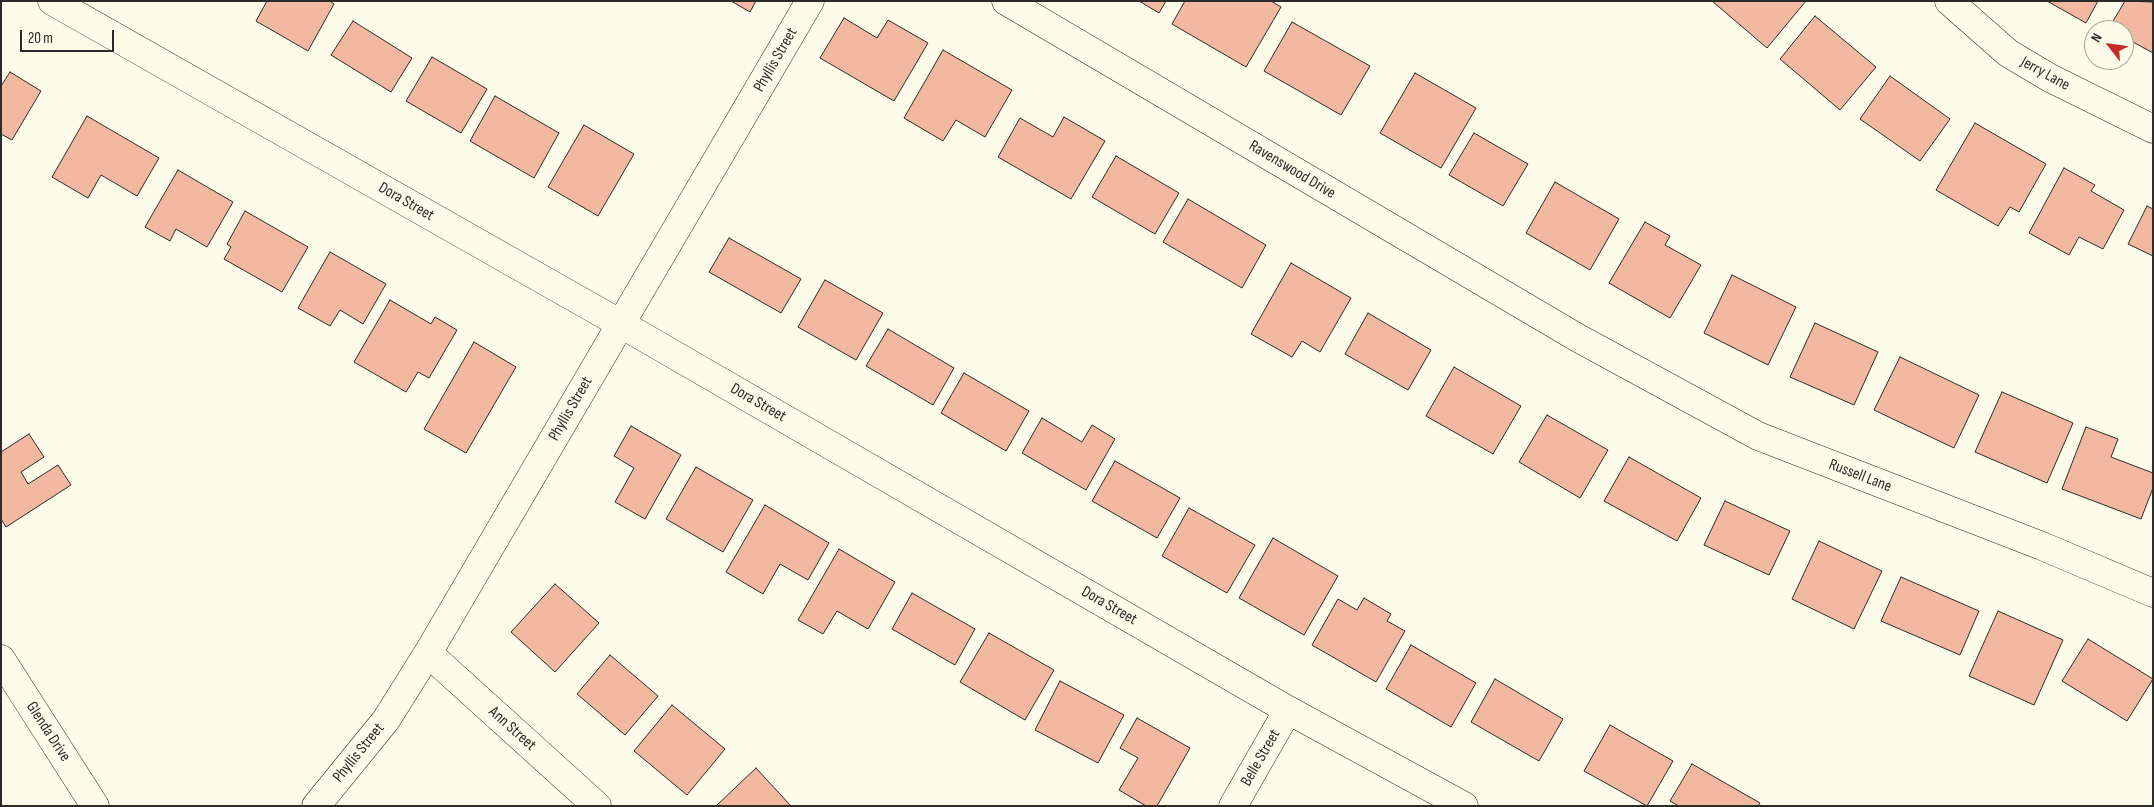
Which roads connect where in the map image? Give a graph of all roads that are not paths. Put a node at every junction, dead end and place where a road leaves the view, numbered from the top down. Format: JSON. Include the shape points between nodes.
{"nodes":[{"id":1,"x":52,"y":1,"type":"edge"},
{"id":2,"x":810,"y":1,"type":"edge"},
{"id":3,"x":1006,"y":1,"type":"edge"},
{"id":4,"x":1949,"y":1,"type":"edge"},
{"id":5,"x":2153,"y":129,"type":"edge"},
{"id":6,"x":621,"y":324,"type":"junction"},
{"id":7,"x":1578,"y":338,"type":"joint"},
{"id":8,"x":2153,"y":593,"type":"edge"},
{"id":9,"x":428,"y":653,"type":"junction"},
{"id":10,"x":1,"y":659,"type":"edge"},
{"id":11,"x":1288,"y":710,"type":"junction"},
{"id":12,"x":95,"y":806,"type":"edge"},
{"id":13,"x":316,"y":806,"type":"edge"},
{"id":14,"x":597,"y":806,"type":"edge"},
{"id":15,"x":1233,"y":806,"type":"edge"},
{"id":16,"x":1464,"y":806,"type":"edge"}],
"edges":[{"from":1,"to":6,"type":"street","name":"Dora Street"},
{"from":2,"to":6,"type":"street","name":"Phyllis Street"},
{"from":3,"to":7,"type":"street","name":"Ravenswood Drive"},
{"from":4,"to":5,"type":"street","name":"Jerry Lane","via":[[2008,53],[2050,78]]},
{"from":6,"to":9,"type":"street","name":"Phyllis Street"},
{"from":6,"to":11,"type":"street","name":"Dora Street"},
{"from":7,"to":8,"type":"street","name":"Russell Lane","via":[[1758,436],[2032,542]]},
{"from":9,"to":13,"type":"street","name":"Phyllis Street","via":[[386,720]]},
{"from":9,"to":14,"type":"street","name":"Ann Street"},
{"from":10,"to":12,"type":"street","name":"Glenda Drive"},
{"from":11,"to":15,"type":"street","name":"Belle Street"},
{"from":11,"to":16,"type":"street","name":"Dora Street"}]}
